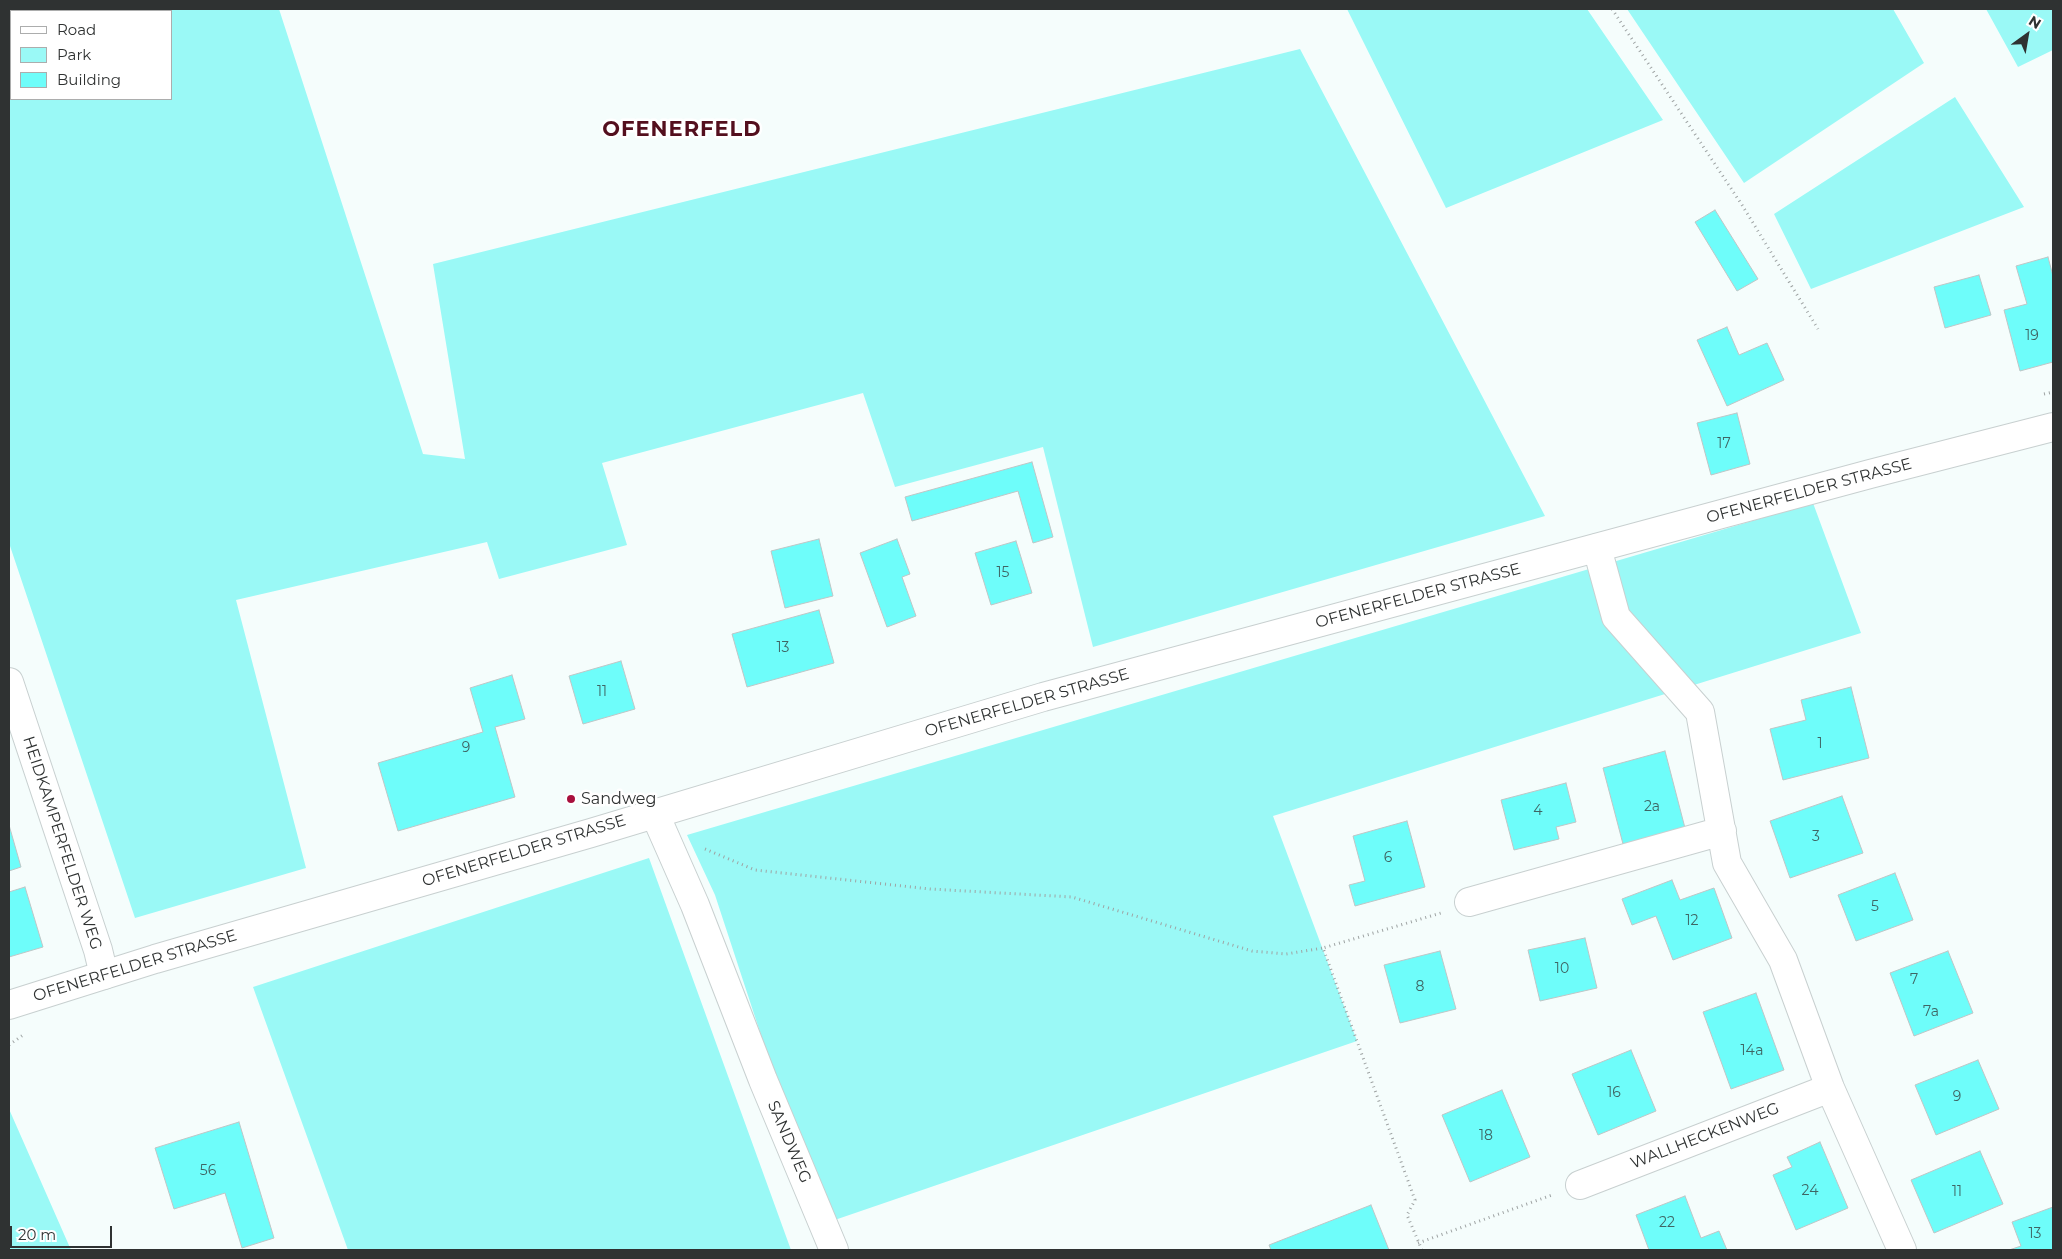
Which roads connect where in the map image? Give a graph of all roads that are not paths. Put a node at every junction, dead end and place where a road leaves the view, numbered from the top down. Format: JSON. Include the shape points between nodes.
{"nodes":[{"id":1,"x":2053,"y":427,"type":"edge"},
{"id":2,"x":1597,"y":548,"type":"junction"},
{"id":3,"x":9,"y":682,"type":"edge"},
{"id":4,"x":657,"y":821,"type":"junction"},
{"id":5,"x":1722,"y":831,"type":"junction"},
{"id":6,"x":1470,"y":902,"type":"road end"},
{"id":7,"x":104,"y":975,"type":"junction"},
{"id":8,"x":9,"y":1004,"type":"edge"},
{"id":9,"x":1830,"y":1088,"type":"junction"},
{"id":10,"x":1580,"y":1185,"type":"road end"},
{"id":11,"x":834,"y":1250,"type":"edge"},
{"id":12,"x":1902,"y":1250,"type":"edge"}],
"edges":[{"from":1,"to":2,"type":"street","name":"OFENERFELDER STRASSE"},
{"from":2,"to":4,"type":"street","name":"OFENERFELDER STRASSE","via":[[1044,697]]},
{"from":2,"to":5,"type":"street","via":[[1616,617],[1700,712]]},
{"from":3,"to":7,"type":"street","name":"HEIDKAMPERFELDER WEG"},
{"from":4,"to":7,"type":"street","name":"OFENERFELDER STRASSE","via":[[591,833]]},
{"from":4,"to":11,"type":"street","name":"SANDWEG","via":[[695,905]]},
{"from":5,"to":6,"type":"street"},
{"from":5,"to":9,"type":"street","via":[[1727,863],[1782,960]]},
{"from":7,"to":8,"type":"street","name":"OFENERFELDER STRASSE"},
{"from":9,"to":10,"type":"street","name":"WALLHECKENWEG"},
{"from":9,"to":12,"type":"street"}]}
